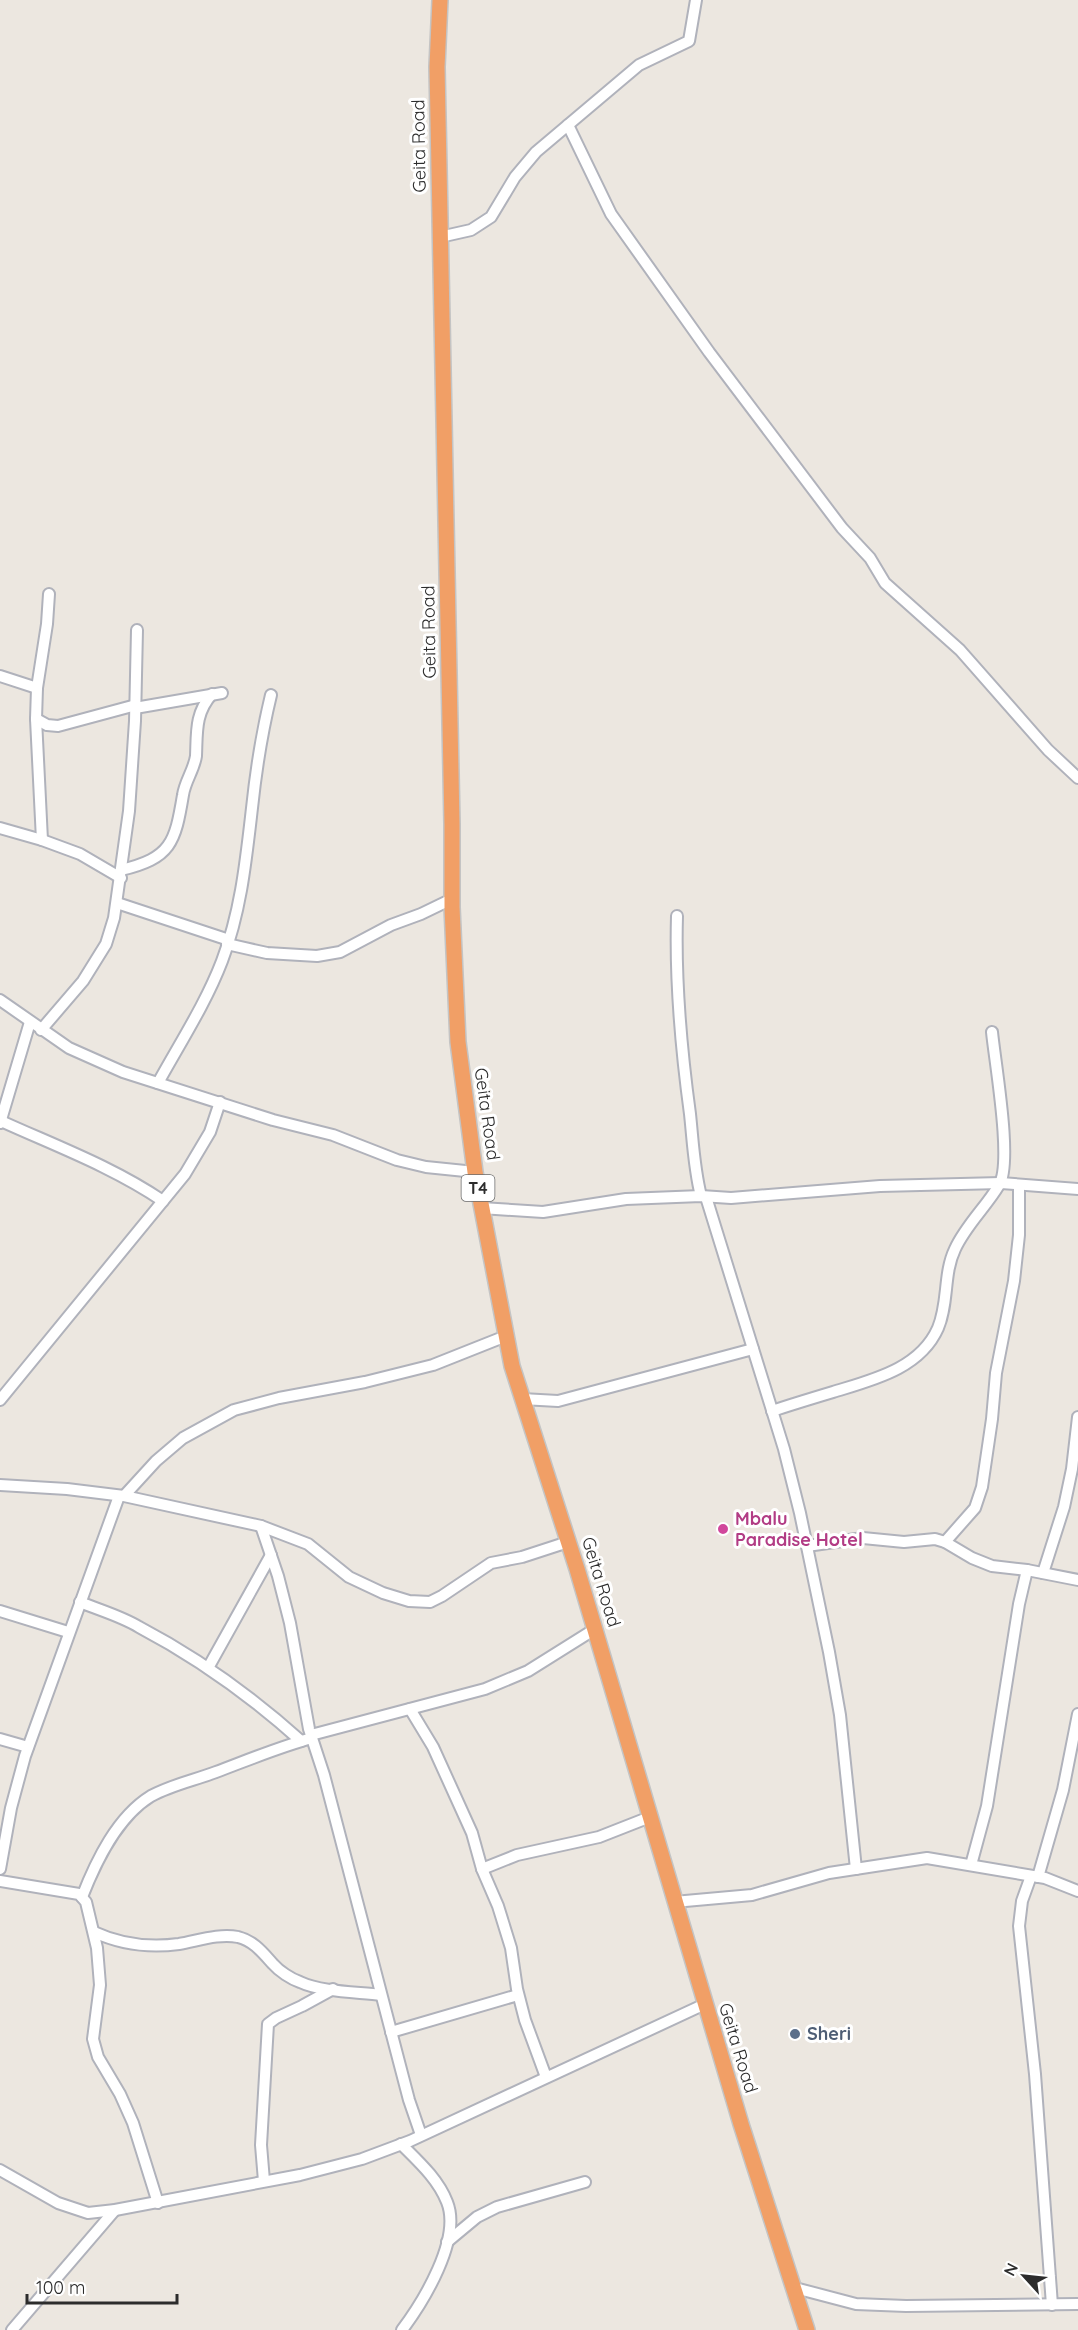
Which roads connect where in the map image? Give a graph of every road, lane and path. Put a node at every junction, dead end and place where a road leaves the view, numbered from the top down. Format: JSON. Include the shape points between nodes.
{"nodes":[{"id":1,"x":440,"y":0,"type":"edge"},
{"id":2,"x":696,"y":0,"type":"edge"},
{"id":3,"x":568,"y":125,"type":"junction"},
{"id":4,"x":440,"y":237,"type":"junction"},
{"id":5,"x":49,"y":594,"type":"dead end"},
{"id":6,"x":137,"y":630,"type":"dead end"},
{"id":7,"x":0,"y":676,"type":"edge"},
{"id":8,"x":37,"y":688,"type":"junction"},
{"id":9,"x":271,"y":695,"type":"dead end"},
{"id":10,"x":136,"y":706,"type":"junction"},
{"id":11,"x":36,"y":719,"type":"junction"},
{"id":12,"x":1078,"y":778,"type":"edge"},
{"id":13,"x":0,"y":828,"type":"edge"},
{"id":14,"x":42,"y":840,"type":"junction"},
{"id":15,"x":121,"y":874,"type":"junction"},
{"id":16,"x":452,"y":899,"type":"junction"},
{"id":17,"x":117,"y":903,"type":"junction"},
{"id":18,"x":677,"y":916,"type":"dead end"},
{"id":19,"x":228,"y":942,"type":"junction"},
{"id":20,"x":0,"y":1000,"type":"edge"},
{"id":21,"x":30,"y":1022,"type":"junction"},
{"id":22,"x":41,"y":1030,"type":"junction"},
{"id":23,"x":992,"y":1032,"type":"dead end"},
{"id":24,"x":158,"y":1083,"type":"junction"},
{"id":25,"x":220,"y":1102,"type":"junction"},
{"id":26,"x":0,"y":1122,"type":"edge"},
{"id":27,"x":475,"y":1172,"type":"junction"},
{"id":28,"x":1001,"y":1183,"type":"junction"},
{"id":29,"x":1019,"y":1185,"type":"junction"},
{"id":30,"x":1078,"y":1189,"type":"edge"},
{"id":31,"x":703,"y":1197,"type":"junction"},
{"id":32,"x":164,"y":1201,"type":"junction"},
{"id":33,"x":481,"y":1208,"type":"junction"},
{"id":34,"x":506,"y":1336,"type":"junction"},
{"id":35,"x":753,"y":1349,"type":"junction"},
{"id":36,"x":0,"y":1399,"type":"edge"},
{"id":37,"x":522,"y":1399,"type":"junction"},
{"id":38,"x":772,"y":1411,"type":"junction"},
{"id":39,"x":1078,"y":1417,"type":"edge"},
{"id":40,"x":0,"y":1485,"type":"edge"},
{"id":41,"x":121,"y":1496,"type":"junction"},
{"id":42,"x":261,"y":1526,"type":"junction"},
{"id":43,"x":568,"y":1542,"type":"junction"},
{"id":44,"x":945,"y":1542,"type":"junction"},
{"id":45,"x":807,"y":1546,"type":"junction"},
{"id":46,"x":271,"y":1555,"type":"junction"},
{"id":47,"x":1028,"y":1570,"type":"junction"},
{"id":48,"x":1043,"y":1573,"type":"junction"},
{"id":49,"x":1078,"y":1580,"type":"edge"},
{"id":50,"x":80,"y":1602,"type":"junction"},
{"id":51,"x":0,"y":1611,"type":"edge"},
{"id":52,"x":595,"y":1629,"type":"junction"},
{"id":53,"x":68,"y":1632,"type":"junction"},
{"id":54,"x":208,"y":1668,"type":"junction"},
{"id":55,"x":410,"y":1709,"type":"junction"},
{"id":56,"x":1078,"y":1714,"type":"edge"},
{"id":57,"x":308,"y":1738,"type":"junction"},
{"id":58,"x":0,"y":1739,"type":"edge"},
{"id":59,"x":28,"y":1747,"type":"junction"},
{"id":60,"x":650,"y":1817,"type":"junction"},
{"id":61,"x":971,"y":1865,"type":"junction"},
{"id":62,"x":0,"y":1869,"type":"edge"},
{"id":63,"x":482,"y":1869,"type":"junction"},
{"id":64,"x":856,"y":1869,"type":"junction"},
{"id":65,"x":1035,"y":1876,"type":"junction"},
{"id":66,"x":0,"y":1881,"type":"edge"},
{"id":67,"x":1078,"y":1891,"type":"edge"},
{"id":68,"x":82,"y":1898,"type":"junction"},
{"id":69,"x":674,"y":1902,"type":"junction"},
{"id":70,"x":94,"y":1932,"type":"junction"},
{"id":71,"x":333,"y":1989,"type":"junction"},
{"id":72,"x":381,"y":1995,"type":"junction"},
{"id":73,"x":518,"y":1995,"type":"junction"},
{"id":74,"x":705,"y":2004,"type":"junction"},
{"id":75,"x":391,"y":2032,"type":"junction"},
{"id":76,"x":546,"y":2077,"type":"junction"},
{"id":77,"x":421,"y":2135,"type":"junction"},
{"id":78,"x":401,"y":2144,"type":"junction"},
{"id":79,"x":0,"y":2170,"type":"edge"},
{"id":80,"x":264,"y":2181,"type":"junction"},
{"id":81,"x":585,"y":2182,"type":"dead end"},
{"id":82,"x":158,"y":2203,"type":"junction"},
{"id":83,"x":115,"y":2211,"type":"junction"},
{"id":84,"x":447,"y":2242,"type":"junction"},
{"id":85,"x":795,"y":2288,"type":"junction"},
{"id":86,"x":1078,"y":2304,"type":"edge"},
{"id":87,"x":1052,"y":2306,"type":"junction"},
{"id":88,"x":12,"y":2330,"type":"edge"},
{"id":89,"x":402,"y":2330,"type":"edge"},
{"id":90,"x":807,"y":2330,"type":"edge"}],
"edges":[{"from":1,"to":4,"type":"highway","name":"Geita Road","number":"T4"},
{"from":2,"to":3,"type":"street","via":[[689,41],[639,65]]},
{"from":3,"to":4,"type":"street","via":[[522,169],[491,217],[471,230]]},
{"from":3,"to":12,"type":"street","via":[[611,214],[689,326],[842,528],[870,558],[885,583],[960,650],[1048,750]]},
{"from":4,"to":16,"type":"highway","name":"Geita Road","number":"T4"},
{"from":5,"to":8,"type":"street"},
{"from":6,"to":10,"type":"street"},
{"from":7,"to":8,"type":"street"},
{"from":8,"to":11,"type":"street"},
{"from":9,"to":19,"type":"street","via":[[262,736],[244,882]]},
{"from":10,"to":11,"type":"street","via":[[53,727]]},
{"from":10,"to":15,"type":"street"},
{"from":10,"to":15,"type":"street","via":[[217,694],[203,705],[198,719],[194,767],[168,848]]},
{"from":11,"to":14,"type":"street"},
{"from":13,"to":14,"type":"street"},
{"from":14,"to":15,"type":"street"},
{"from":15,"to":17,"type":"street"},
{"from":16,"to":19,"type":"street","via":[[340,952],[317,956],[267,953]]},
{"from":16,"to":27,"type":"highway","name":"Geita Road","number":"T4","via":[[458,1042]]},
{"from":17,"to":19,"type":"street"},
{"from":17,"to":22,"type":"street","via":[[106,944],[83,981]]},
{"from":18,"to":31,"type":"street","via":[[675,970],[679,1020],[695,1166]]},
{"from":19,"to":24,"type":"street","via":[[211,986]]},
{"from":20,"to":21,"type":"street"},
{"from":21,"to":22,"type":"street"},
{"from":21,"to":26,"type":"street"},
{"from":22,"to":24,"type":"street","via":[[69,1048]]},
{"from":23,"to":28,"type":"street","via":[[1004,1130]]},
{"from":24,"to":25,"type":"street"},
{"from":25,"to":27,"type":"street","via":[[333,1135],[397,1160]]},
{"from":25,"to":32,"type":"street","via":[[198,1155]]},
{"from":26,"to":32,"type":"street","via":[[101,1166]]},
{"from":27,"to":33,"type":"highway","name":"Geita Road","number":"T4"},
{"from":28,"to":29,"type":"street"},
{"from":28,"to":31,"type":"street","via":[[880,1185]]},
{"from":28,"to":38,"type":"street","via":[[955,1248],[946,1273],[939,1326],[929,1345],[909,1363],[878,1378]]},
{"from":29,"to":30,"type":"street"},
{"from":29,"to":44,"type":"street","via":[[1014,1281],[996,1373],[982,1487],[975,1508]]},
{"from":31,"to":33,"type":"street","via":[[626,1199],[543,1212]]},
{"from":31,"to":35,"type":"street"},
{"from":32,"to":36,"type":"street"},
{"from":33,"to":34,"type":"highway","name":"Geita Road","number":"T4"},
{"from":34,"to":37,"type":"highway","name":"Geita Road","number":"T4"},
{"from":34,"to":41,"type":"street","via":[[433,1365],[234,1410],[183,1438]]},
{"from":35,"to":37,"type":"street","via":[[558,1401]]},
{"from":35,"to":38,"type":"street"},
{"from":37,"to":43,"type":"highway","name":"Geita Road","number":"T4"},
{"from":38,"to":45,"type":"street"},
{"from":39,"to":48,"type":"street","via":[[1064,1507]]},
{"from":40,"to":41,"type":"street"},
{"from":41,"to":42,"type":"street"},
{"from":41,"to":50,"type":"street"},
{"from":42,"to":43,"type":"street","via":[[308,1544],[348,1577],[409,1601],[430,1602],[491,1563]]},
{"from":42,"to":46,"type":"street"},
{"from":43,"to":52,"type":"highway","name":"Geita Road","number":"T4"},
{"from":44,"to":45,"type":"street","via":[[863,1538]]},
{"from":44,"to":47,"type":"street","via":[[992,1566]]},
{"from":45,"to":64,"type":"street","via":[[840,1715]]},
{"from":46,"to":54,"type":"street"},
{"from":46,"to":57,"type":"street","via":[[290,1623]]},
{"from":47,"to":48,"type":"street"},
{"from":47,"to":61,"type":"street","via":[[1018,1604],[987,1806]]},
{"from":48,"to":49,"type":"street"},
{"from":50,"to":53,"type":"street"},
{"from":50,"to":54,"type":"street","via":[[137,1625]]},
{"from":51,"to":53,"type":"street"},
{"from":52,"to":55,"type":"street","via":[[528,1671],[485,1689]]},
{"from":52,"to":60,"type":"highway","name":"Geita Road","number":"T4"},
{"from":53,"to":59,"type":"street"},
{"from":54,"to":57,"type":"street"},
{"from":55,"to":57,"type":"street"},
{"from":55,"to":63,"type":"street","via":[[450,1782],[472,1833]]},
{"from":56,"to":65,"type":"street","via":[[1063,1791]]},
{"from":57,"to":68,"type":"street","via":[[152,1796],[119,1827]]},
{"from":57,"to":72,"type":"street"},
{"from":58,"to":59,"type":"street"},
{"from":59,"to":62,"type":"street"},
{"from":60,"to":63,"type":"street","via":[[599,1837],[517,1855]]},
{"from":60,"to":69,"type":"highway","name":"Geita Road","number":"T4"},
{"from":61,"to":64,"type":"street","via":[[927,1858]]},
{"from":61,"to":65,"type":"street"},
{"from":63,"to":73,"type":"street","via":[[511,1948]]},
{"from":64,"to":69,"type":"street","via":[[752,1895]]},
{"from":65,"to":67,"type":"street"},
{"from":65,"to":87,"type":"street","via":[[1022,1901],[1019,1926],[1035,2074]]},
{"from":66,"to":68,"type":"street","via":[[79,1894]]},
{"from":68,"to":70,"type":"street"},
{"from":69,"to":74,"type":"highway","name":"Geita Road","number":"T4"},
{"from":70,"to":71,"type":"street","via":[[152,1947],[237,1936],[264,1952],[274,1966],[299,1982]]},
{"from":70,"to":82,"type":"street","via":[[100,1985],[93,2039],[98,2057],[133,2123]]},
{"from":71,"to":72,"type":"street"},
{"from":71,"to":80,"type":"street","via":[[268,2024],[261,2145]]},
{"from":72,"to":75,"type":"street"},
{"from":73,"to":75,"type":"street"},
{"from":73,"to":76,"type":"street"},
{"from":74,"to":76,"type":"street"},
{"from":74,"to":85,"type":"highway","name":"Geita Road","number":"T4"},
{"from":75,"to":77,"type":"street"},
{"from":76,"to":77,"type":"street"},
{"from":77,"to":78,"type":"street"},
{"from":78,"to":80,"type":"street","via":[[363,2159]]},
{"from":78,"to":84,"type":"street","via":[[431,2175],[448,2204]]},
{"from":79,"to":83,"type":"street","via":[[58,2203],[88,2212]]},
{"from":80,"to":82,"type":"street"},
{"from":81,"to":84,"type":"street","via":[[497,2207],[477,2217]]},
{"from":82,"to":83,"type":"street"},
{"from":83,"to":88,"type":"street"},
{"from":84,"to":89,"type":"street","via":[[415,2313]]},
{"from":85,"to":87,"type":"street","via":[[856,2304]]},
{"from":85,"to":90,"type":"highway","name":"Geita Road","number":"T4"},
{"from":86,"to":87,"type":"street"}]}
